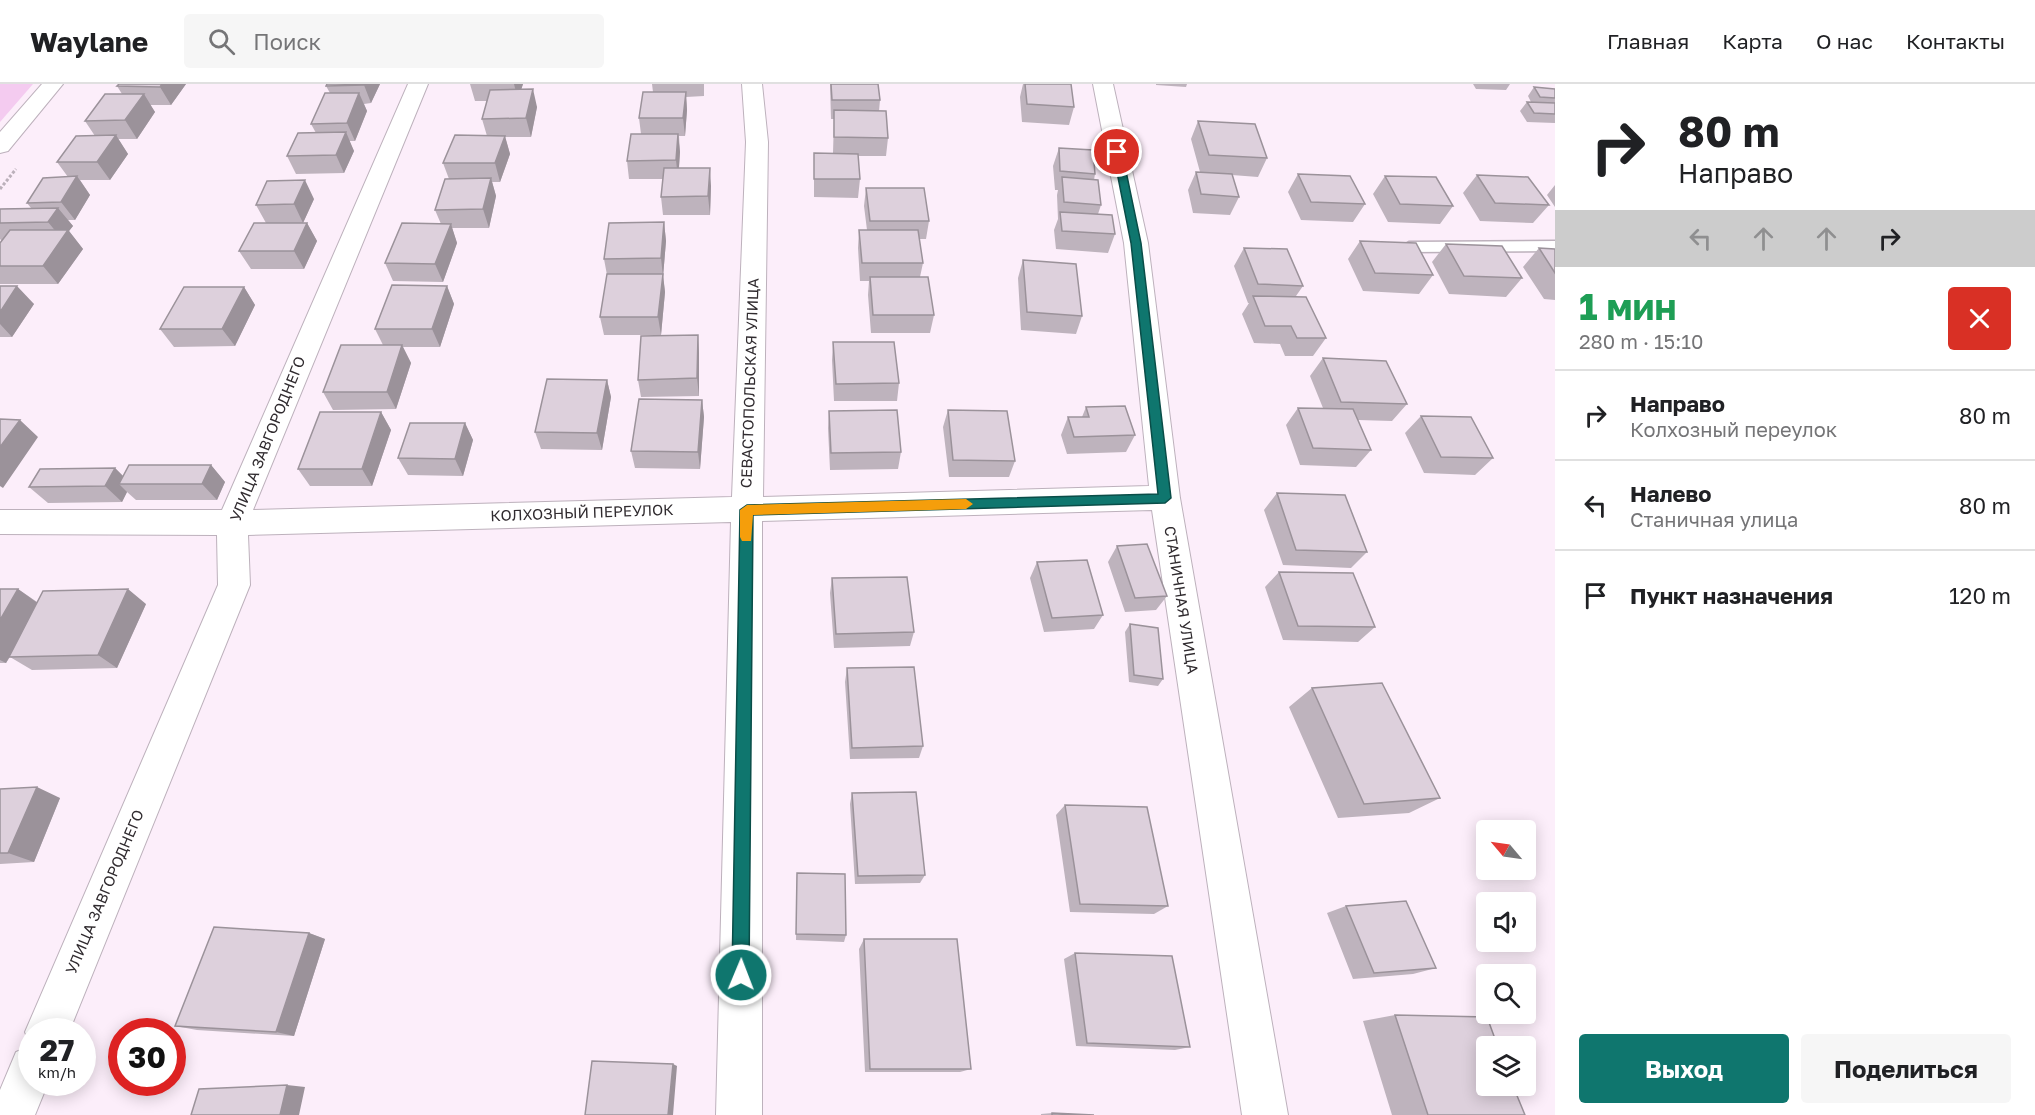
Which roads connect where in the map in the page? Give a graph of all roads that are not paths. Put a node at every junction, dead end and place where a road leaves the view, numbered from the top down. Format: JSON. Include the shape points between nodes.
{"nodes":[{"id":1,"x":53,"y":84,"type":"edge"},
{"id":2,"x":418,"y":84,"type":"edge"},
{"id":3,"x":752,"y":84,"type":"edge"},
{"id":4,"x":1103,"y":84,"type":"edge"},
{"id":5,"x":0,"y":146,"type":"edge"},
{"id":6,"x":1555,"y":246,"type":"edge"},
{"id":7,"x":1409,"y":247,"type":"edge"},
{"id":8,"x":1165,"y":498,"type":"junction"},
{"id":9,"x":747,"y":510,"type":"junction"},
{"id":10,"x":0,"y":522,"type":"edge"},
{"id":11,"x":232,"y":523,"type":"junction"},
{"id":12,"x":53,"y":1018,"type":"edge"},
{"id":13,"x":20,"y":1096,"type":"edge"},
{"id":14,"x":12,"y":1115,"type":"edge"},
{"id":15,"x":739,"y":1115,"type":"edge"},
{"id":16,"x":1264,"y":1115,"type":"edge"}],
"edges":[{"from":1,"to":5,"type":"street"},
{"from":2,"to":11,"type":"street","name":"УЛИЦА ЗАВГОРОДНЕГО"},
{"from":3,"to":9,"type":"street","name":"СЕВАСТОПОЛЬСКАЯ УЛИЦА","via":[[757,142]]},
{"from":4,"to":8,"type":"street","name":"СТАНИЧНАЯ УЛИЦА","via":[[1136,243]]},
{"from":6,"to":7,"type":"lane"},
{"from":8,"to":9,"type":"street","name":"КОЛХОЗНЫЙ ПЕРЕУЛОК"},
{"from":8,"to":16,"type":"street","name":"СТАНИЧНАЯ УЛИЦА"},
{"from":9,"to":11,"type":"street","name":"КОЛХОЗНЫЙ ПЕРЕУЛОК"},
{"from":9,"to":15,"type":"street","name":"СЕВАСТОПОЛЬСКАЯ УЛИЦА"},
{"from":10,"to":11,"type":"street","name":"КОЛХОЗНЫЙ ПЕРЕУЛОК"},
{"from":11,"to":12,"type":"street","name":"УЛИЦА ЗАВГОРОДНЕГО","via":[[234,585]]},
{"from":13,"to":14,"type":"street"}]}
